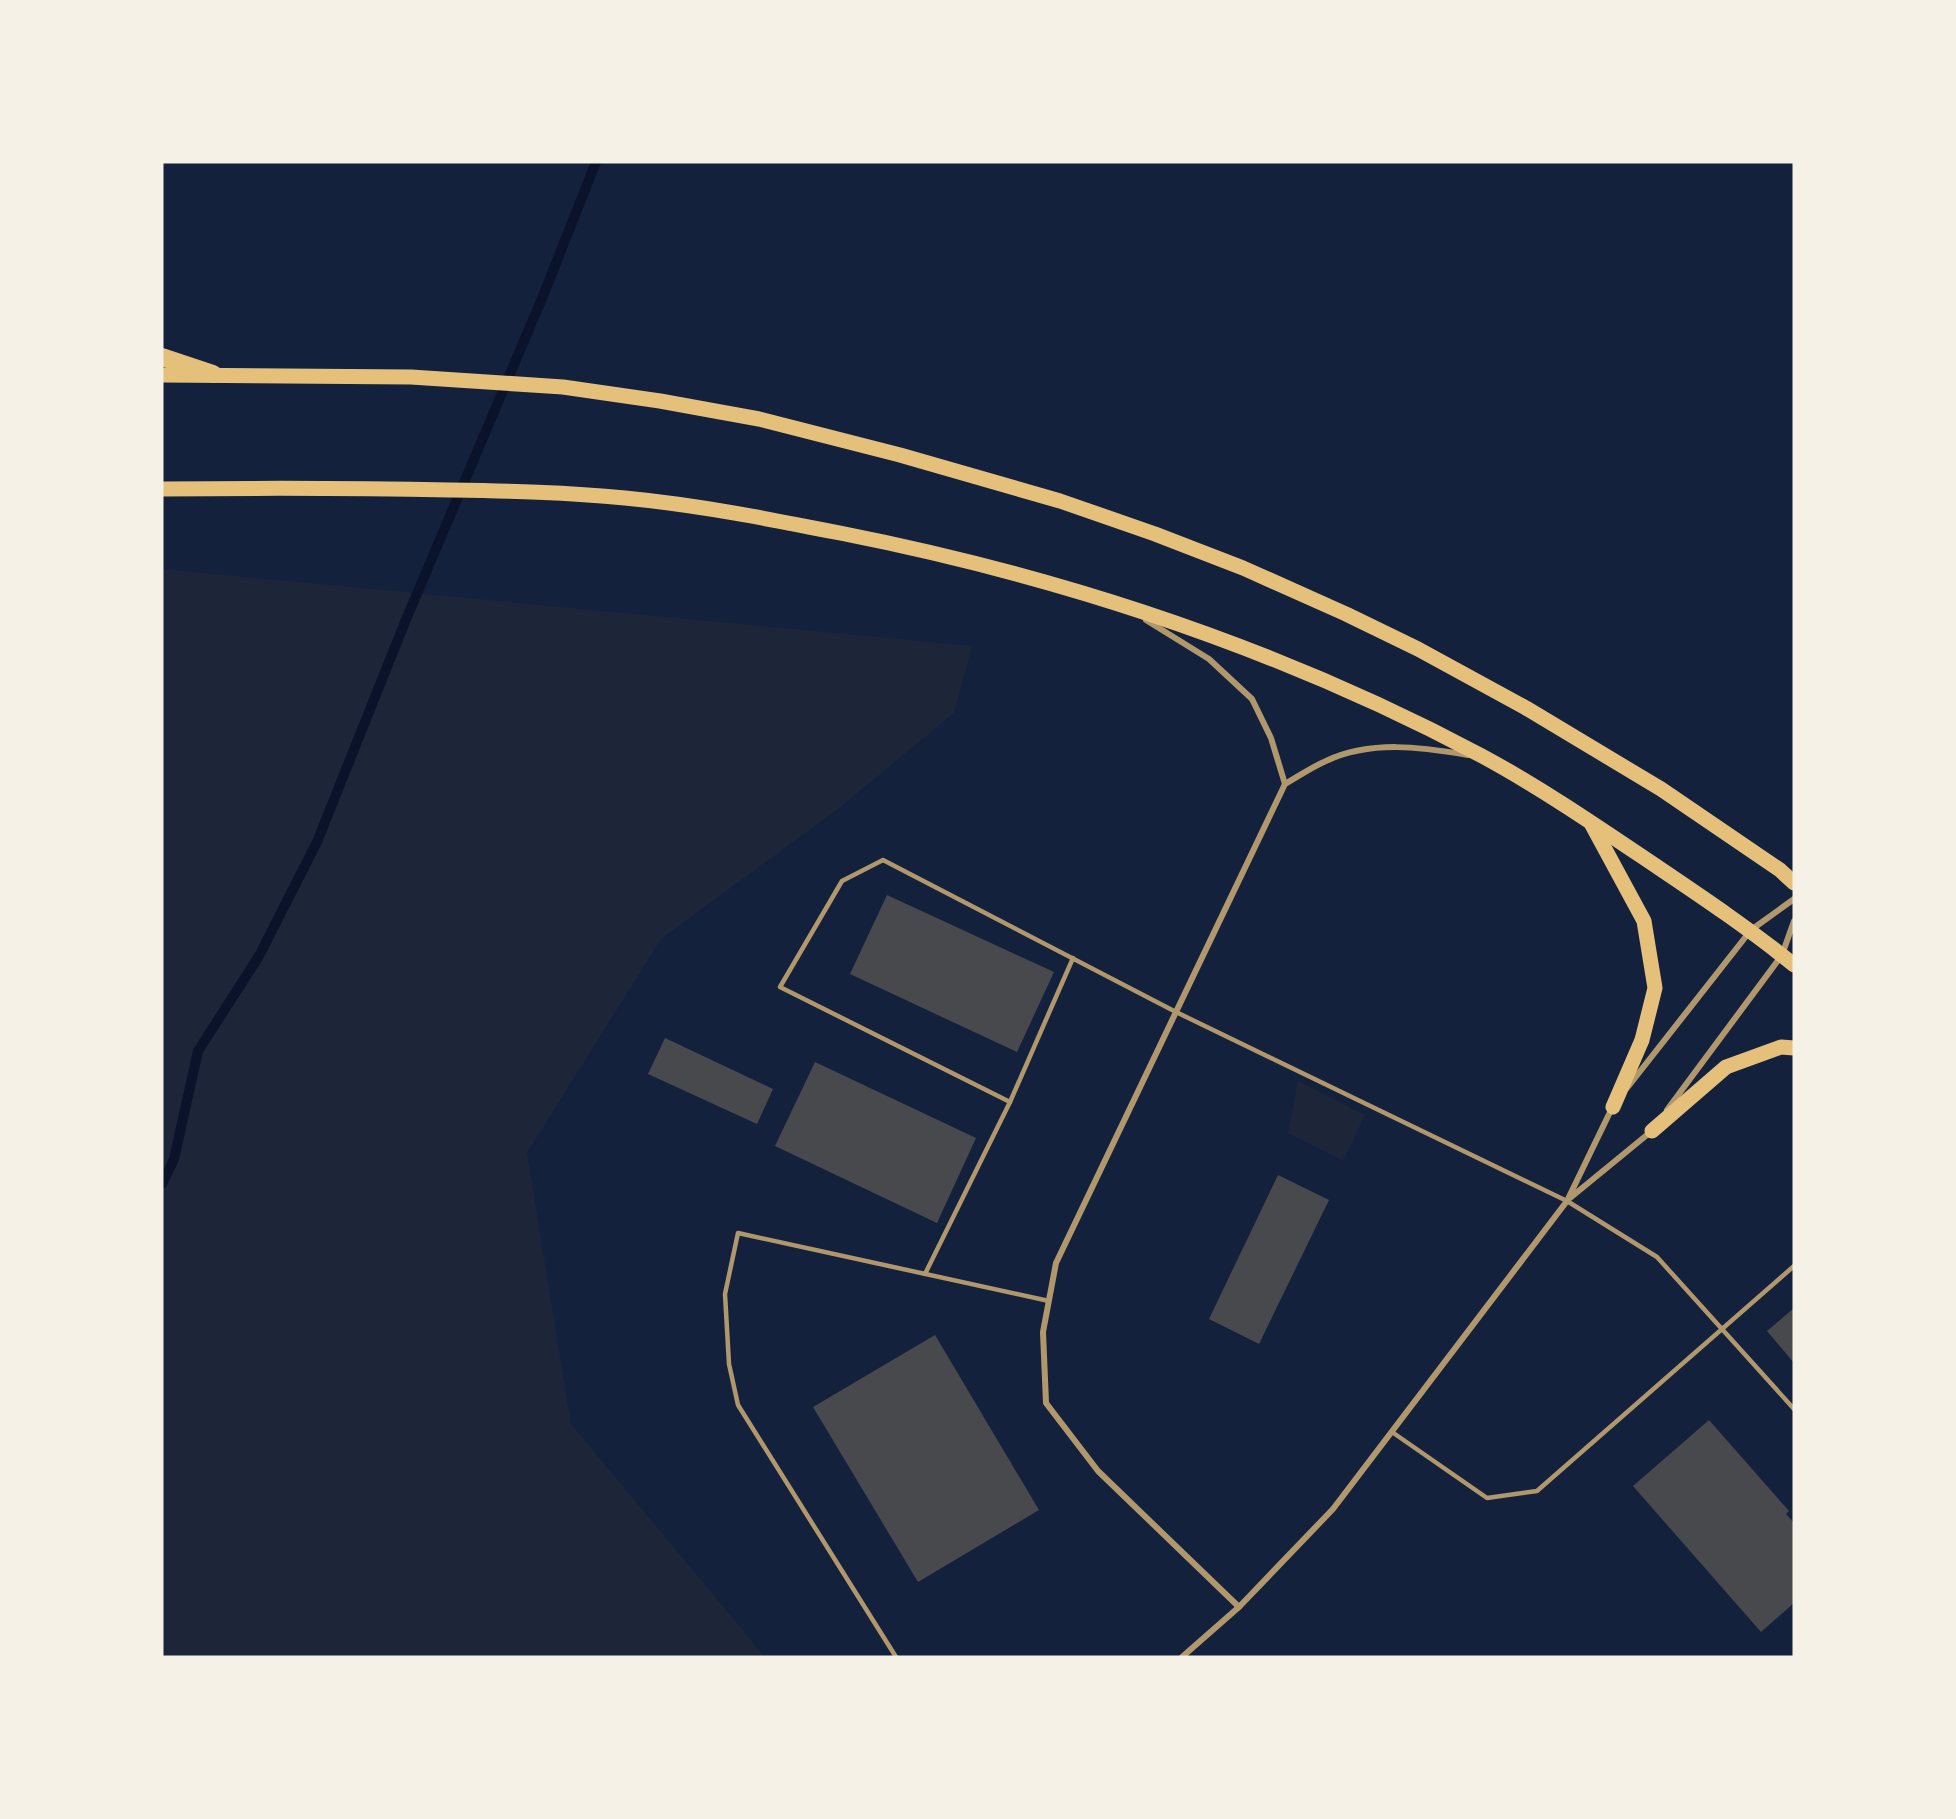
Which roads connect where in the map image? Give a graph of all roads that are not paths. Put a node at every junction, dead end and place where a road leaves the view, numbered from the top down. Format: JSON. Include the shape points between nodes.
{"nodes":[{"id":1,"x":162,"y":357,"type":"edge"},
{"id":2,"x":213,"y":374,"type":"junction"},
{"id":3,"x":162,"y":375,"type":"edge"},
{"id":4,"x":162,"y":489,"type":"edge"},
{"id":5,"x":1123,"y":605,"type":"junction"},
{"id":6,"x":1484,"y":757,"type":"junction"},
{"id":7,"x":1286,"y":784,"type":"junction"},
{"id":8,"x":1591,"y":822,"type":"junction"},
{"id":9,"x":1794,"y":883,"type":"edge"},
{"id":10,"x":1794,"y":899,"type":"edge"},
{"id":11,"x":1794,"y":921,"type":"edge"},
{"id":12,"x":1751,"y":930,"type":"junction"},
{"id":13,"x":1073,"y":958,"type":"junction"},
{"id":14,"x":1788,"y":960,"type":"edge"},
{"id":15,"x":1176,"y":1012,"type":"junction"},
{"id":16,"x":1794,"y":1048,"type":"edge"},
{"id":17,"x":1010,"y":1102,"type":"junction"},
{"id":18,"x":1613,"y":1107,"type":"junction"},
{"id":19,"x":1652,"y":1131,"type":"junction"},
{"id":20,"x":1568,"y":1201,"type":"junction"},
{"id":21,"x":1794,"y":1266,"type":"edge"},
{"id":22,"x":925,"y":1274,"type":"junction"},
{"id":23,"x":1049,"y":1301,"type":"junction"},
{"id":24,"x":1724,"y":1329,"type":"junction"},
{"id":25,"x":1794,"y":1409,"type":"edge"},
{"id":26,"x":1392,"y":1432,"type":"junction"},
{"id":27,"x":1239,"y":1607,"type":"junction"},
{"id":28,"x":896,"y":1657,"type":"edge"},
{"id":29,"x":1182,"y":1657,"type":"edge"}],
"edges":[{"from":1,"to":2,"type":"highway"},
{"from":2,"to":3,"type":"main road"},
{"from":2,"to":9,"type":"main road","via":[[411,377],[563,387],[660,401],[759,419],[1060,501],[1243,568],[1418,649],[1661,789]]},
{"from":4,"to":5,"type":"main road","via":[[515,491],[635,499],[725,510],[943,555]]},
{"from":5,"to":6,"type":"main road","via":[[1304,672]]},
{"from":5,"to":7,"type":"street","via":[[1209,659],[1252,699],[1271,738]]},
{"from":6,"to":7,"type":"street","via":[[1424,748],[1369,747],[1326,760]]},
{"from":6,"to":8,"type":"main road"},
{"from":7,"to":15,"type":"street"},
{"from":8,"to":12,"type":"main road"},
{"from":8,"to":18,"type":"main road","via":[[1644,921],[1655,988],[1642,1040]]},
{"from":10,"to":12,"type":"street"},
{"from":11,"to":14,"type":"street"},
{"from":12,"to":14,"type":"main road"},
{"from":12,"to":18,"type":"street"},
{"from":13,"to":15,"type":"lane"},
{"from":13,"to":17,"type":"lane"},
{"from":13,"to":17,"type":"lane","via":[[883,860],[842,881],[780,987]]},
{"from":14,"to":19,"type":"street"},
{"from":15,"to":20,"type":"lane"},
{"from":15,"to":23,"type":"street","via":[[1056,1263]]},
{"from":16,"to":19,"type":"main road","via":[[1781,1047],[1726,1067]]},
{"from":17,"to":22,"type":"lane"},
{"from":18,"to":20,"type":"street"},
{"from":19,"to":20,"type":"street"},
{"from":20,"to":24,"type":"lane","via":[[1657,1257]]},
{"from":20,"to":26,"type":"street"},
{"from":21,"to":24,"type":"lane"},
{"from":22,"to":23,"type":"lane"},
{"from":22,"to":28,"type":"lane","via":[[738,1233],[725,1294],[729,1364],[738,1405]]},
{"from":23,"to":27,"type":"street","via":[[1043,1332],[1046,1403],[1098,1471]]},
{"from":24,"to":25,"type":"lane"},
{"from":24,"to":26,"type":"lane","via":[[1537,1491],[1487,1498]]},
{"from":26,"to":27,"type":"street","via":[[1333,1509]]},
{"from":27,"to":29,"type":"street"}]}
